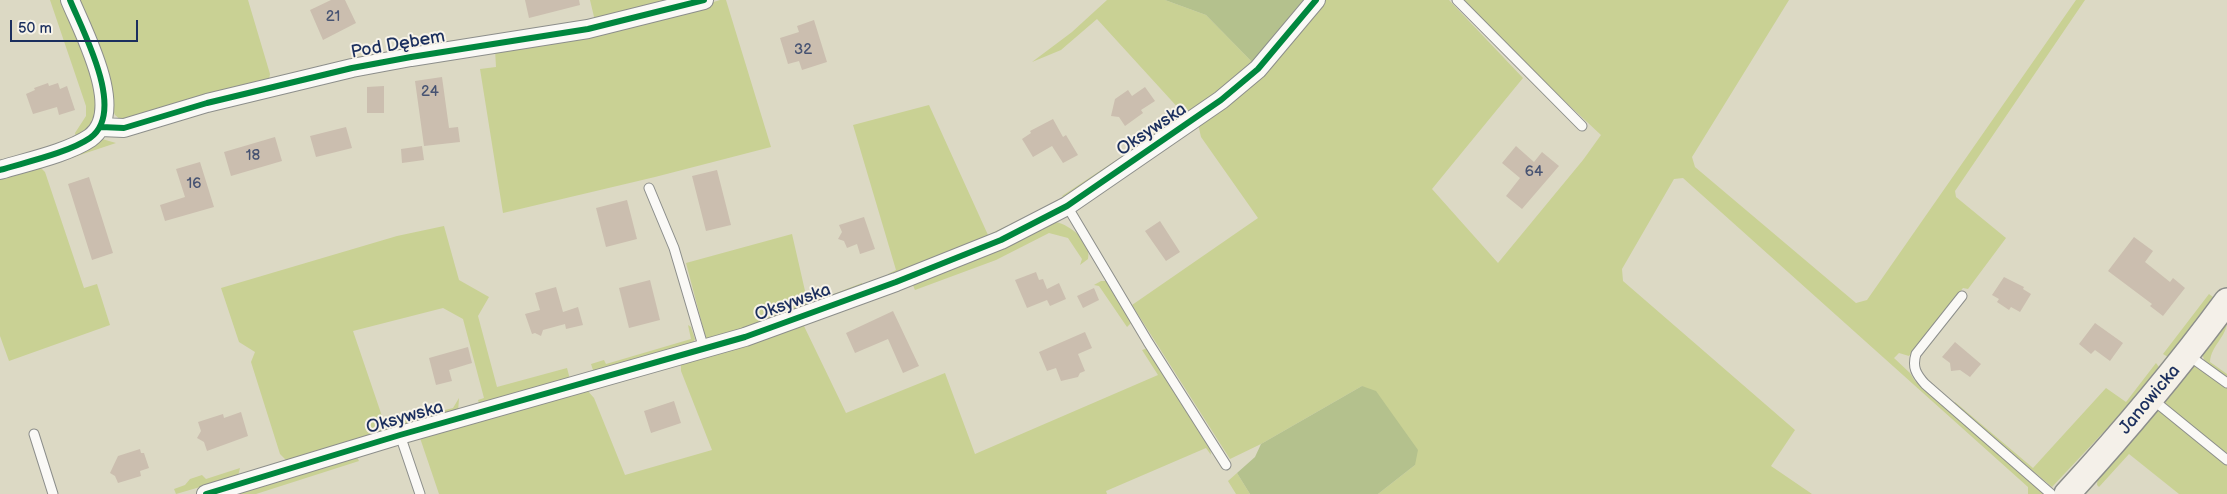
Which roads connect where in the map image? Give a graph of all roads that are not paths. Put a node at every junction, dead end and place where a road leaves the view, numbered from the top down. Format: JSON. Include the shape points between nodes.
{"nodes":[{"id":1,"x":70,"y":0,"type":"edge"},
{"id":2,"x":704,"y":0,"type":"edge"},
{"id":3,"x":1316,"y":0,"type":"edge"},
{"id":4,"x":1457,"y":0,"type":"edge"},
{"id":5,"x":1582,"y":126,"type":"dead end"},
{"id":6,"x":100,"y":127,"type":"junction"},
{"id":7,"x":0,"y":170,"type":"edge"},
{"id":8,"x":649,"y":188,"type":"dead end"},
{"id":9,"x":1067,"y":206,"type":"junction"},
{"id":10,"x":1962,"y":296,"type":"dead end"},
{"id":11,"x":2227,"y":301,"type":"edge"},
{"id":12,"x":704,"y":349,"type":"junction"},
{"id":13,"x":2188,"y":354,"type":"junction"},
{"id":14,"x":2227,"y":383,"type":"edge"},
{"id":15,"x":2152,"y":399,"type":"junction"},
{"id":16,"x":34,"y":434,"type":"dead end"},
{"id":17,"x":400,"y":435,"type":"junction"},
{"id":18,"x":2227,"y":460,"type":"edge"},
{"id":19,"x":1226,"y":465,"type":"dead end"},
{"id":20,"x":53,"y":494,"type":"edge"},
{"id":21,"x":206,"y":494,"type":"edge"},
{"id":22,"x":420,"y":494,"type":"edge"},
{"id":23,"x":2051,"y":494,"type":"edge"},
{"id":24,"x":2066,"y":494,"type":"edge"}],
"edges":[{"from":1,"to":6,"type":"street","via":[[101,78],[105,112]]},
{"from":2,"to":6,"type":"street","name":"Pod Dębem","via":[[588,29],[343,70],[207,103],[124,128]]},
{"from":3,"to":9,"type":"street","name":"Oksywska","via":[[1258,69],[1239,86]]},
{"from":4,"to":5,"type":"lane"},
{"from":6,"to":7,"type":"street","via":[[78,145]]},
{"from":8,"to":12,"type":"lane","via":[[674,248]]},
{"from":9,"to":12,"type":"street","name":"Oksywska","via":[[969,254]]},
{"from":9,"to":19,"type":"lane"},
{"from":10,"to":23,"type":"lane","via":[[1916,354],[1914,370],[1925,384]]},
{"from":11,"to":13,"type":"street","name":"Janowicka"},
{"from":12,"to":17,"type":"street","name":"Oksywska"},
{"from":13,"to":14,"type":"lane"},
{"from":13,"to":15,"type":"street","name":"Janowicka"},
{"from":15,"to":18,"type":"lane"},
{"from":15,"to":24,"type":"street","name":"Janowicka"},
{"from":16,"to":20,"type":"lane"},
{"from":17,"to":21,"type":"street","name":"Oksywska"},
{"from":17,"to":22,"type":"lane"}]}
